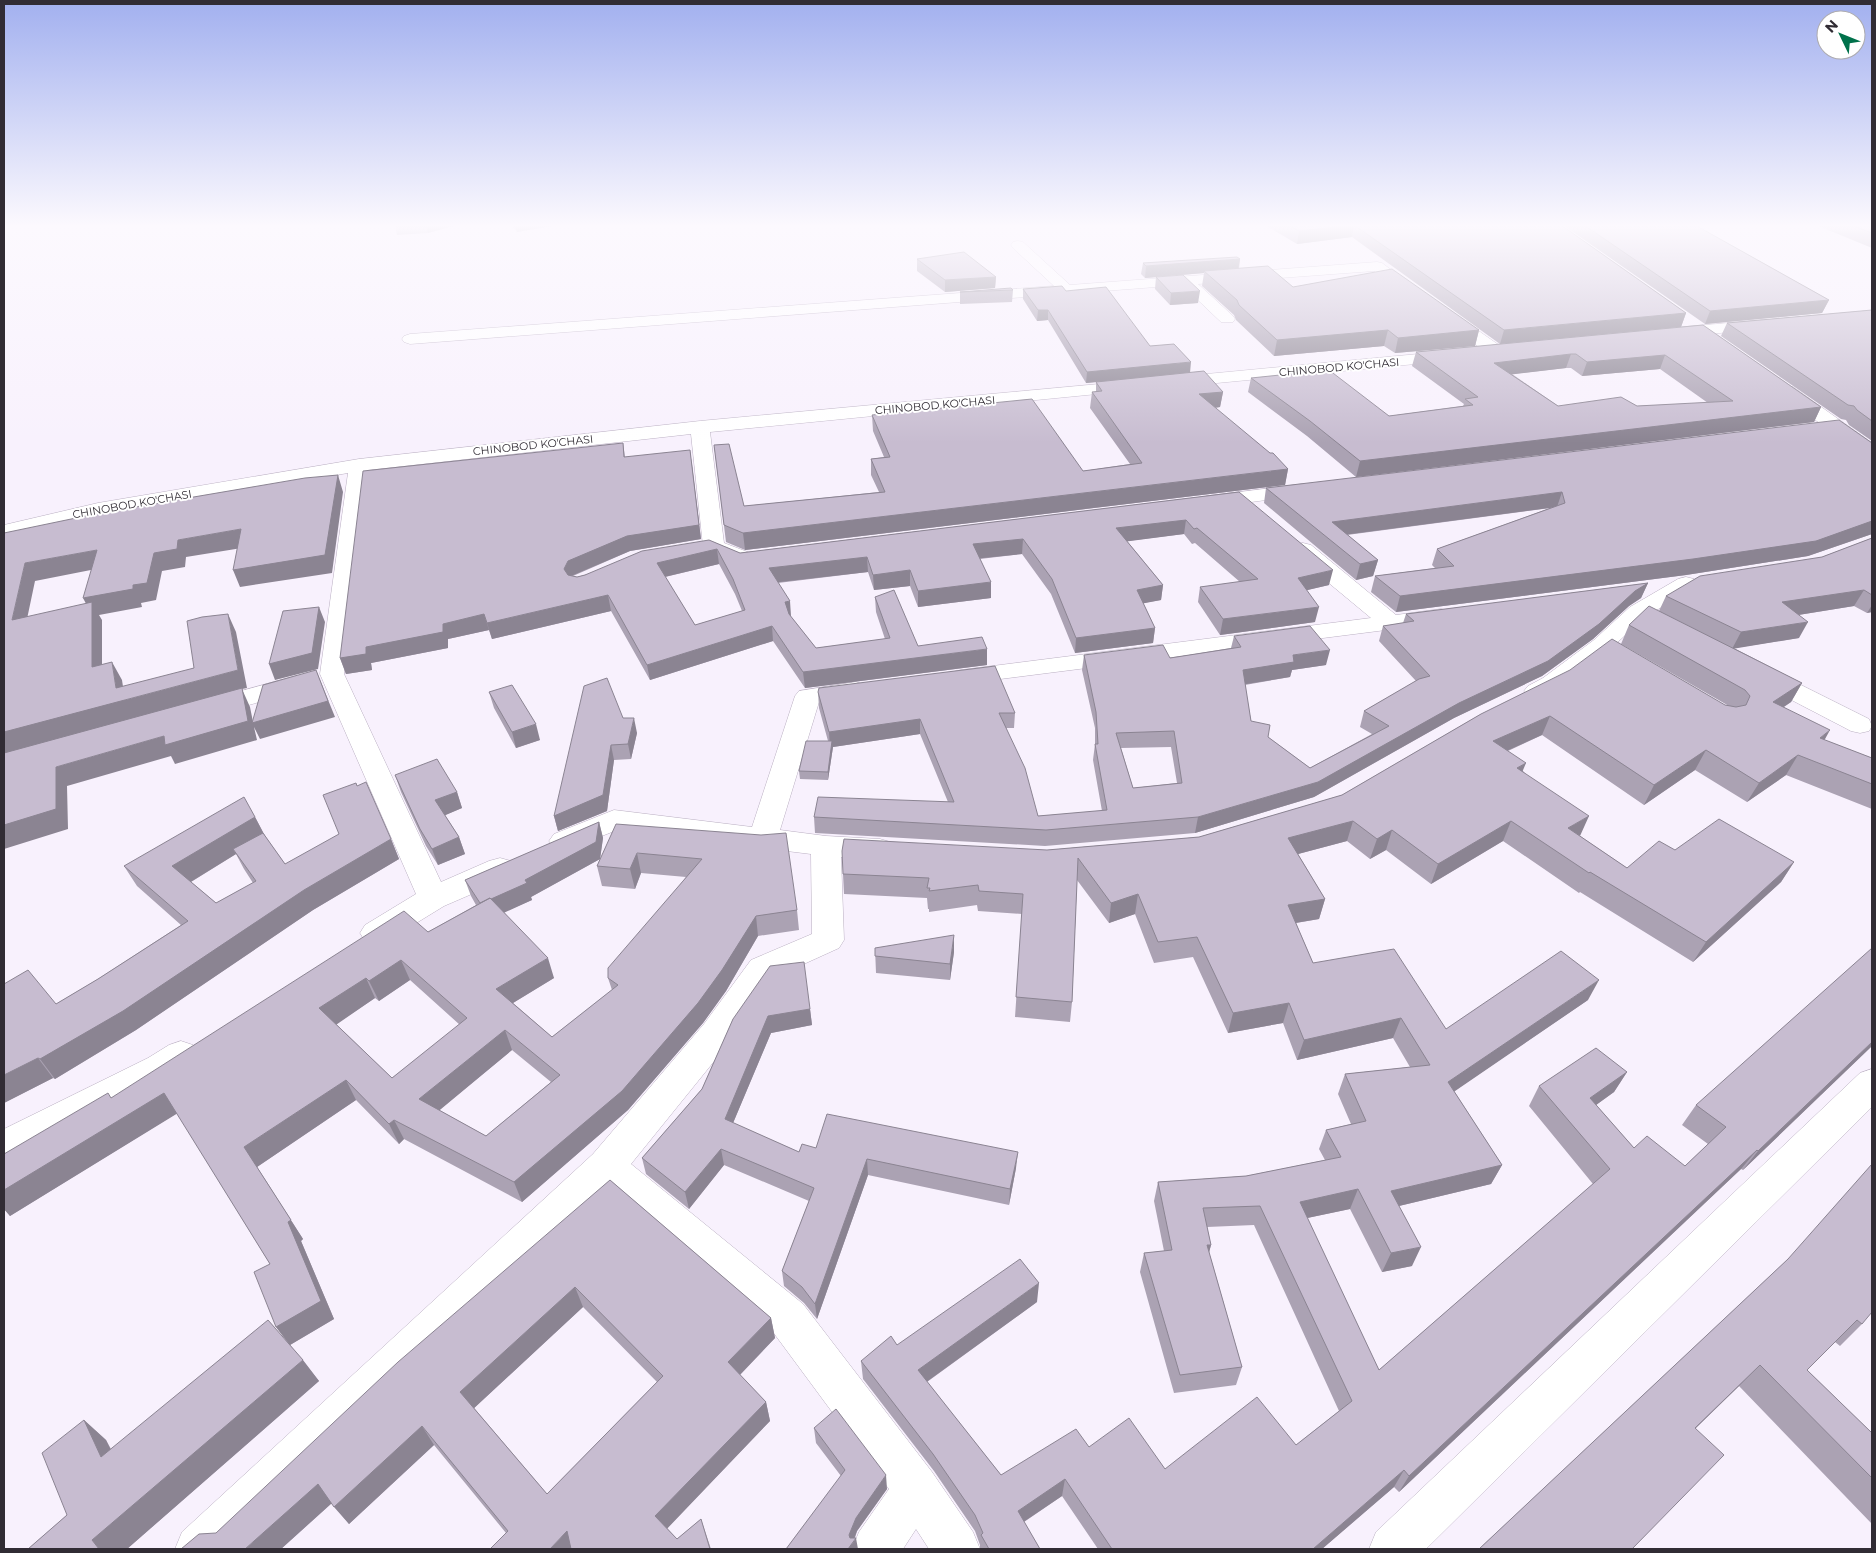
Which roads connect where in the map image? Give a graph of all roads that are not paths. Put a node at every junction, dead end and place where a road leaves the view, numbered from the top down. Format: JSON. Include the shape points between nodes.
{"nodes":[{"id":1,"x":941,"y":297,"type":"edge"},
{"id":2,"x":1204,"y":297,"type":"edge"},
{"id":3,"x":1421,"y":297,"type":"edge"},
{"id":4,"x":1227,"y":319,"type":"dead end"},
{"id":5,"x":1684,"y":319,"type":"edge"},
{"id":6,"x":1777,"y":324,"type":"edge"},
{"id":7,"x":1700,"y":330,"type":"junction"},
{"id":8,"x":1651,"y":336,"type":"edge"},
{"id":9,"x":410,"y":338,"type":"dead end"},
{"id":10,"x":1724,"y":347,"type":"edge"},
{"id":11,"x":1516,"y":350,"type":"edge"},
{"id":12,"x":1497,"y":352,"type":"junction"},
{"id":13,"x":1773,"y":381,"type":"edge"},
{"id":14,"x":1839,"y":426,"type":"junction"},
{"id":15,"x":700,"y":427,"type":"junction"},
{"id":16,"x":1809,"y":430,"type":"edge"},
{"id":17,"x":1872,"y":452,"type":"edge"},
{"id":18,"x":359,"y":464,"type":"junction"},
{"id":19,"x":1319,"y":488,"type":"edge"},
{"id":20,"x":1240,"y":498,"type":"junction"},
{"id":21,"x":1192,"y":504,"type":"edge"},
{"id":22,"x":1263,"y":516,"type":"edge"},
{"id":23,"x":4,"y":531,"type":"edge"},
{"id":24,"x":1285,"y":535,"type":"edge"},
{"id":25,"x":761,"y":557,"type":"edge"},
{"id":26,"x":1695,"y":582,"type":"edge"},
{"id":27,"x":1632,"y":602,"type":"junction"},
{"id":28,"x":1459,"y":613,"type":"edge"},
{"id":29,"x":1390,"y":622,"type":"junction"},
{"id":30,"x":1664,"y":626,"type":"edge"},
{"id":31,"x":1744,"y":666,"type":"edge"},
{"id":32,"x":332,"y":674,"type":"junction"},
{"id":33,"x":936,"y":680,"type":"edge"},
{"id":34,"x":877,"y":687,"type":"edge"},
{"id":35,"x":1517,"y":700,"type":"edge"},
{"id":36,"x":191,"y":713,"type":"edge"},
{"id":37,"x":1860,"y":725,"type":"dead end"},
{"id":38,"x":763,"y":837,"type":"junction"},
{"id":39,"x":826,"y":846,"type":"junction"},
{"id":40,"x":906,"y":850,"type":"edge"},
{"id":41,"x":433,"y":898,"type":"junction"},
{"id":42,"x":350,"y":949,"type":"edge"},
{"id":43,"x":202,"y":1042,"type":"edge"},
{"id":44,"x":1872,"y":1084,"type":"edge"},
{"id":45,"x":4,"y":1147,"type":"edge"},
{"id":46,"x":606,"y":1166,"type":"junction"},
{"id":47,"x":916,"y":1488,"type":"junction"},
{"id":48,"x":199,"y":1549,"type":"edge"},
{"id":49,"x":876,"y":1549,"type":"edge"},
{"id":50,"x":956,"y":1549,"type":"edge"},
{"id":51,"x":1393,"y":1549,"type":"edge"}],
"edges":[{"from":1,"to":9,"type":"street"},
{"from":2,"to":4,"type":"street"},
{"from":3,"to":12,"type":"street"},
{"from":5,"to":7,"type":"street"},
{"from":6,"to":7,"type":"street"},
{"from":7,"to":8,"type":"street"},
{"from":7,"to":10,"type":"street"},
{"from":11,"to":12,"type":"street","name":"CHINOBOD KO'CHASI"},
{"from":12,"to":15,"type":"street","name":"CHINOBOD KO'CHASI"},
{"from":13,"to":14,"type":"street"},
{"from":14,"to":16,"type":"street"},
{"from":14,"to":17,"type":"street"},
{"from":15,"to":18,"type":"street","name":"CHINOBOD KO'CHASI"},
{"from":15,"to":25,"type":"street","via":[[705,547],[742,559]]},
{"from":18,"to":23,"type":"street","name":"CHINOBOD KO'CHASI","via":[[98,509]]},
{"from":18,"to":32,"type":"street"},
{"from":19,"to":20,"type":"street"},
{"from":20,"to":21,"type":"street"},
{"from":20,"to":22,"type":"street"},
{"from":24,"to":29,"type":"street"},
{"from":26,"to":27,"type":"street"},
{"from":27,"to":30,"type":"street"},
{"from":27,"to":35,"type":"street","via":[[1615,653]]},
{"from":28,"to":29,"type":"street"},
{"from":29,"to":33,"type":"street"},
{"from":31,"to":37,"type":"street"},
{"from":32,"to":36,"type":"street"},
{"from":32,"to":41,"type":"street"},
{"from":34,"to":38,"type":"street","via":[[808,696]]},
{"from":38,"to":39,"type":"street"},
{"from":38,"to":41,"type":"street","via":[[614,820]]},
{"from":39,"to":40,"type":"street"},
{"from":39,"to":46,"type":"street","via":[[828,940],[762,969],[716,1034]]},
{"from":41,"to":42,"type":"street"},
{"from":43,"to":45,"type":"street","via":[[160,1068]]},
{"from":44,"to":51,"type":"street"},
{"from":46,"to":47,"type":"street","via":[[788,1318]]},
{"from":46,"to":48,"type":"street"},
{"from":47,"to":49,"type":"street"},
{"from":47,"to":50,"type":"street"}]}
